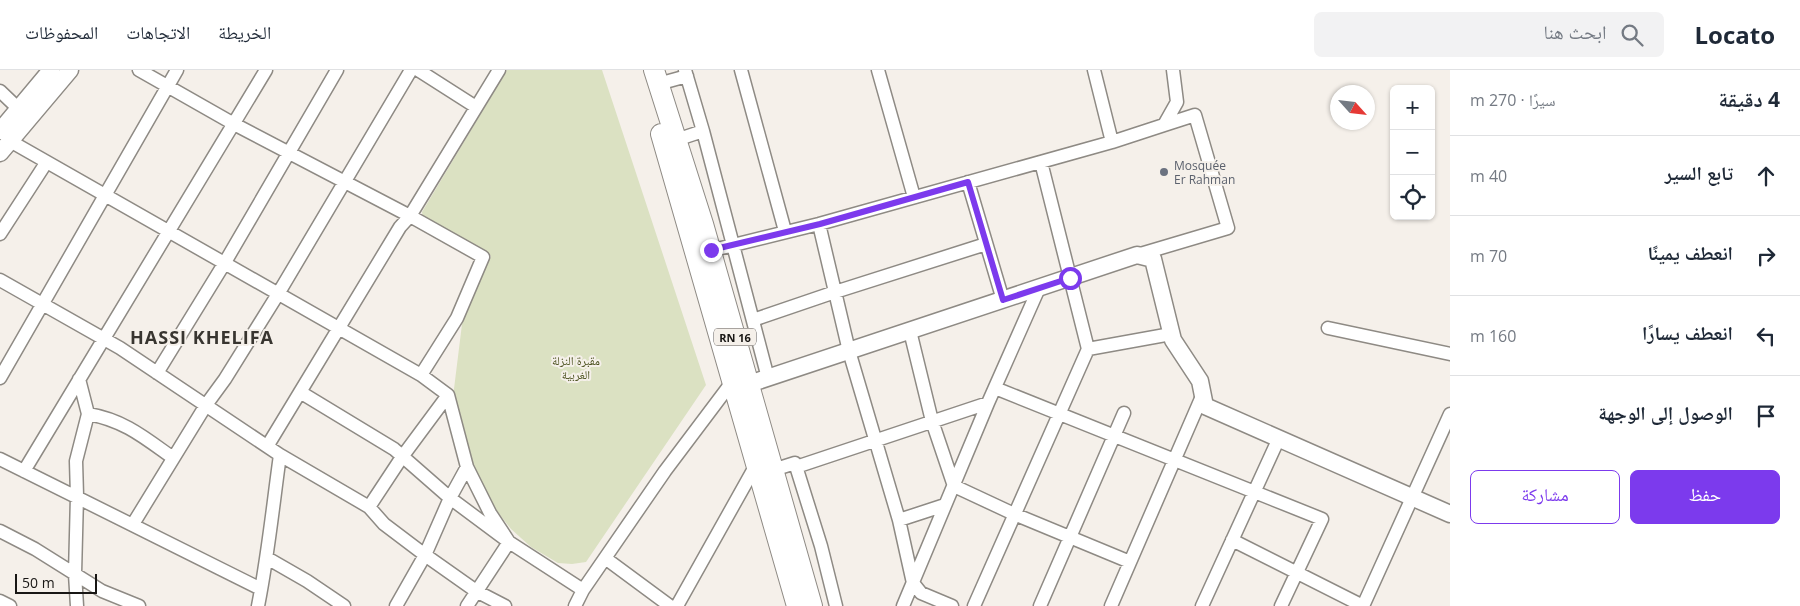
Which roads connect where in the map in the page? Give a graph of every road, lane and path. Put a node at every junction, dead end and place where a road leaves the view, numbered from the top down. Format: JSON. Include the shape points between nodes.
{"nodes":[{"id":1,"x":51,"y":70,"type":"edge"},
{"id":2,"x":70,"y":70,"type":"edge"},
{"id":3,"x":139,"y":70,"type":"edge"},
{"id":4,"x":178,"y":70,"type":"edge"},
{"id":5,"x":266,"y":70,"type":"edge"},
{"id":6,"x":337,"y":70,"type":"edge"},
{"id":7,"x":411,"y":70,"type":"edge"},
{"id":8,"x":418,"y":70,"type":"edge"},
{"id":9,"x":499,"y":70,"type":"edge"},
{"id":10,"x":641,"y":70,"type":"edge"},
{"id":11,"x":741,"y":70,"type":"edge"},
{"id":12,"x":878,"y":70,"type":"edge"},
{"id":13,"x":1094,"y":70,"type":"edge"},
{"id":14,"x":1173,"y":70,"type":"edge"},
{"id":15,"x":686,"y":73,"type":"edge"},
{"id":16,"x":656,"y":77,"type":"edge"},
{"id":17,"x":167,"y":87,"type":"junction"},
{"id":18,"x":0,"y":91,"type":"edge"},
{"id":19,"x":476,"y":107,"type":"junction"},
{"id":20,"x":24,"y":114,"type":"junction"},
{"id":21,"x":234,"y":124,"type":"junction"},
{"id":22,"x":1164,"y":125,"type":"junction"},
{"id":23,"x":703,"y":131,"type":"junction"},
{"id":24,"x":676,"y":140,"type":"junction"},
{"id":25,"x":3,"y":142,"type":"edge"},
{"id":26,"x":1112,"y":142,"type":"junction"},
{"id":27,"x":289,"y":154,"type":"junction"},
{"id":28,"x":1041,"y":162,"type":"junction"},
{"id":29,"x":46,"y":163,"type":"junction"},
{"id":30,"x":345,"y":182,"type":"junction"},
{"id":31,"x":968,"y":182,"type":"junction"},
{"id":32,"x":104,"y":196,"type":"junction"},
{"id":33,"x":914,"y":196,"type":"junction"},
{"id":34,"x":410,"y":216,"type":"junction"},
{"id":35,"x":820,"y":224,"type":"junction"},
{"id":36,"x":785,"y":231,"type":"junction"},
{"id":37,"x":168,"y":232,"type":"junction"},
{"id":38,"x":0,"y":234,"type":"edge"},
{"id":39,"x":986,"y":244,"type":"junction"},
{"id":40,"x":733,"y":245,"type":"junction"},
{"id":41,"x":703,"y":253,"type":"junction"},
{"id":42,"x":1137,"y":255,"type":"junction"},
{"id":43,"x":224,"y":264,"type":"junction"},
{"id":44,"x":1070,"y":278,"type":"junction"},
{"id":45,"x":0,"y":280,"type":"edge"},
{"id":46,"x":1039,"y":288,"type":"junction"},
{"id":47,"x":835,"y":292,"type":"junction"},
{"id":48,"x":278,"y":294,"type":"junction"},
{"id":49,"x":1003,"y":300,"type":"junction"},
{"id":50,"x":43,"y":304,"type":"junction"},
{"id":51,"x":753,"y":320,"type":"junction"},
{"id":52,"x":1328,"y":328,"type":"dead end"},
{"id":53,"x":338,"y":329,"type":"junction"},
{"id":54,"x":910,"y":331,"type":"junction"},
{"id":55,"x":1171,"y":334,"type":"junction"},
{"id":56,"x":104,"y":339,"type":"junction"},
{"id":57,"x":1088,"y":349,"type":"junction"},
{"id":58,"x":849,"y":351,"type":"junction"},
{"id":59,"x":1450,"y":354,"type":"edge"},
{"id":60,"x":157,"y":372,"type":"junction"},
{"id":61,"x":421,"y":376,"type":"junction"},
{"id":62,"x":0,"y":378,"type":"edge"},
{"id":63,"x":768,"y":378,"type":"junction"},
{"id":64,"x":80,"y":379,"type":"junction"},
{"id":65,"x":740,"y":383,"type":"junction"},
{"id":66,"x":995,"y":388,"type":"junction"},
{"id":67,"x":300,"y":392,"type":"junction"},
{"id":68,"x":1203,"y":394,"type":"junction"},
{"id":69,"x":448,"y":395,"type":"junction"},
{"id":70,"x":988,"y":403,"type":"junction"},
{"id":71,"x":206,"y":406,"type":"junction"},
{"id":72,"x":1124,"y":413,"type":"dead end"},
{"id":73,"x":88,"y":414,"type":"junction"},
{"id":74,"x":1060,"y":414,"type":"junction"},
{"id":75,"x":1450,"y":414,"type":"edge"},
{"id":76,"x":932,"y":421,"type":"junction"},
{"id":77,"x":1115,"y":436,"type":"junction"},
{"id":78,"x":1278,"y":438,"type":"junction"},
{"id":79,"x":874,"y":440,"type":"junction"},
{"id":80,"x":268,"y":445,"type":"junction"},
{"id":81,"x":280,"y":454,"type":"junction"},
{"id":82,"x":402,"y":457,"type":"junction"},
{"id":83,"x":0,"y":458,"type":"edge"},
{"id":84,"x":174,"y":458,"type":"junction"},
{"id":85,"x":1175,"y":460,"type":"junction"},
{"id":86,"x":467,"y":467,"type":"junction"},
{"id":87,"x":764,"y":467,"type":"junction"},
{"id":88,"x":796,"y":467,"type":"junction"},
{"id":89,"x":24,"y":471,"type":"junction"},
{"id":90,"x":954,"y":486,"type":"junction"},
{"id":91,"x":1255,"y":492,"type":"junction"},
{"id":92,"x":77,"y":496,"type":"junction"},
{"id":93,"x":1413,"y":497,"type":"junction"},
{"id":94,"x":450,"y":498,"type":"junction"},
{"id":95,"x":946,"y":505,"type":"junction"},
{"id":96,"x":369,"y":507,"type":"junction"},
{"id":97,"x":1014,"y":514,"type":"junction"},
{"id":98,"x":1450,"y":514,"type":"edge"},
{"id":99,"x":899,"y":520,"type":"junction"},
{"id":100,"x":133,"y":524,"type":"junction"},
{"id":101,"x":0,"y":531,"type":"edge"},
{"id":102,"x":1069,"y":538,"type":"junction"},
{"id":103,"x":1232,"y":540,"type":"junction"},
{"id":104,"x":509,"y":542,"type":"junction"},
{"id":105,"x":425,"y":555,"type":"junction"},
{"id":106,"x":267,"y":558,"type":"junction"},
{"id":107,"x":605,"y":558,"type":"junction"},
{"id":108,"x":1130,"y":562,"type":"junction"},
{"id":109,"x":1297,"y":572,"type":"junction"},
{"id":110,"x":75,"y":574,"type":"junction"},
{"id":111,"x":913,"y":583,"type":"junction"},
{"id":112,"x":261,"y":589,"type":"junction"},
{"id":113,"x":583,"y":590,"type":"junction"},
{"id":114,"x":476,"y":591,"type":"junction"},
{"id":115,"x":0,"y":601,"type":"edge"},
{"id":116,"x":799,"y":604,"type":"edge"},
{"id":117,"x":10,"y":606,"type":"edge"},
{"id":118,"x":77,"y":606,"type":"edge"},
{"id":119,"x":139,"y":606,"type":"edge"},
{"id":120,"x":258,"y":606,"type":"edge"},
{"id":121,"x":344,"y":606,"type":"edge"},
{"id":122,"x":396,"y":606,"type":"edge"},
{"id":123,"x":467,"y":606,"type":"edge"},
{"id":124,"x":505,"y":606,"type":"edge"},
{"id":125,"x":575,"y":606,"type":"edge"},
{"id":126,"x":670,"y":606,"type":"edge"},
{"id":127,"x":677,"y":606,"type":"edge"},
{"id":128,"x":836,"y":606,"type":"edge"},
{"id":129,"x":903,"y":606,"type":"edge"},
{"id":130,"x":952,"y":606,"type":"edge"},
{"id":131,"x":974,"y":606,"type":"edge"},
{"id":132,"x":1040,"y":606,"type":"edge"},
{"id":133,"x":1111,"y":606,"type":"edge"},
{"id":134,"x":1202,"y":606,"type":"edge"},
{"id":135,"x":1281,"y":606,"type":"edge"},
{"id":136,"x":1363,"y":606,"type":"edge"}],
"edges":[{"from":1,"to":20,"type":"street"},
{"from":2,"to":20,"type":"street"},
{"from":3,"to":17,"type":"street"},
{"from":4,"to":17,"type":"street"},
{"from":5,"to":21,"type":"street"},
{"from":6,"to":27,"type":"street"},
{"from":7,"to":30,"type":"street"},
{"from":8,"to":19,"type":"street"},
{"from":9,"to":19,"type":"street"},
{"from":10,"to":41,"type":"main road","number":"RN 16"},
{"from":11,"to":36,"type":"street"},
{"from":12,"to":33,"type":"street"},
{"from":13,"to":26,"type":"street"},
{"from":14,"to":22,"type":"street","via":[[1177,102]]},
{"from":15,"to":16,"type":"street"},
{"from":15,"to":23,"type":"street"},
{"from":16,"to":24,"type":"main road","number":"RN 16"},
{"from":17,"to":21,"type":"street"},
{"from":17,"to":32,"type":"street"},
{"from":18,"to":20,"type":"street"},
{"from":19,"to":34,"type":"street"},
{"from":20,"to":25,"type":"street"},
{"from":21,"to":27,"type":"street"},
{"from":21,"to":37,"type":"street"},
{"from":22,"to":26,"type":"street"},
{"from":22,"to":42,"type":"street","via":[[1195,115],[1228,228]]},
{"from":23,"to":24,"type":"street"},
{"from":23,"to":40,"type":"street"},
{"from":24,"to":41,"type":"main road","number":"RN 16"},
{"from":25,"to":29,"type":"street"},
{"from":26,"to":28,"type":"street"},
{"from":27,"to":30,"type":"street"},
{"from":27,"to":43,"type":"street"},
{"from":28,"to":31,"type":"street"},
{"from":28,"to":44,"type":"street"},
{"from":29,"to":32,"type":"street"},
{"from":29,"to":38,"type":"street"},
{"from":30,"to":34,"type":"street"},
{"from":30,"to":48,"type":"street"},
{"from":31,"to":33,"type":"street"},
{"from":31,"to":39,"type":"street"},
{"from":32,"to":37,"type":"street"},
{"from":32,"to":50,"type":"street"},
{"from":33,"to":35,"type":"street"},
{"from":34,"to":53,"type":"street","via":[[400,227]]},
{"from":34,"to":61,"type":"street","via":[[483,257],[457,318]]},
{"from":35,"to":36,"type":"street"},
{"from":35,"to":47,"type":"street"},
{"from":36,"to":40,"type":"street"},
{"from":37,"to":43,"type":"street"},
{"from":37,"to":56,"type":"street"},
{"from":39,"to":47,"type":"street"},
{"from":39,"to":49,"type":"street"},
{"from":40,"to":41,"type":"street"},
{"from":40,"to":51,"type":"street"},
{"from":41,"to":65,"type":"main road","number":"RN 16"},
{"from":42,"to":44,"type":"street"},
{"from":42,"to":55,"type":"street","via":[[1153,260]]},
{"from":43,"to":48,"type":"street"},
{"from":43,"to":60,"type":"street"},
{"from":44,"to":46,"type":"street"},
{"from":44,"to":57,"type":"street"},
{"from":45,"to":50,"type":"street"},
{"from":46,"to":49,"type":"street"},
{"from":46,"to":66,"type":"street"},
{"from":47,"to":51,"type":"street"},
{"from":47,"to":58,"type":"street"},
{"from":48,"to":53,"type":"street"},
{"from":48,"to":71,"type":"street"},
{"from":49,"to":54,"type":"street"},
{"from":50,"to":56,"type":"street"},
{"from":50,"to":62,"type":"street"},
{"from":51,"to":63,"type":"street"},
{"from":52,"to":59,"type":"street"},
{"from":53,"to":61,"type":"street"},
{"from":53,"to":67,"type":"street"},
{"from":54,"to":58,"type":"street"},
{"from":54,"to":76,"type":"street"},
{"from":55,"to":57,"type":"street"},
{"from":55,"to":68,"type":"street","via":[[1200,380]]},
{"from":56,"to":60,"type":"street"},
{"from":56,"to":64,"type":"street"},
{"from":57,"to":74,"type":"street"},
{"from":58,"to":63,"type":"street"},
{"from":58,"to":79,"type":"street"},
{"from":60,"to":71,"type":"street"},
{"from":61,"to":69,"type":"street"},
{"from":63,"to":65,"type":"street"},
{"from":64,"to":73,"type":"street"},
{"from":64,"to":89,"type":"street"},
{"from":65,"to":87,"type":"main road","number":"RN 16"},
{"from":65,"to":107,"type":"street","via":[[666,470]]},
{"from":66,"to":70,"type":"street"},
{"from":66,"to":74,"type":"street"},
{"from":67,"to":80,"type":"street"},
{"from":67,"to":82,"type":"street"},
{"from":68,"to":78,"type":"street","via":[[1205,406]]},
{"from":68,"to":85,"type":"street"},
{"from":69,"to":82,"type":"street"},
{"from":69,"to":86,"type":"street"},
{"from":70,"to":76,"type":"street"},
{"from":70,"to":90,"type":"street"},
{"from":71,"to":80,"type":"street"},
{"from":71,"to":84,"type":"street"},
{"from":72,"to":77,"type":"street"},
{"from":73,"to":84,"type":"street","via":[[106,417],[128,427]]},
{"from":73,"to":92,"type":"street","via":[[76,462]]},
{"from":74,"to":77,"type":"street"},
{"from":74,"to":97,"type":"street"},
{"from":75,"to":93,"type":"street"},
{"from":76,"to":79,"type":"street"},
{"from":76,"to":90,"type":"street"},
{"from":77,"to":85,"type":"street"},
{"from":77,"to":102,"type":"street"},
{"from":78,"to":91,"type":"street"},
{"from":78,"to":93,"type":"street"},
{"from":79,"to":88,"type":"street"},
{"from":79,"to":99,"type":"street"},
{"from":80,"to":81,"type":"street"},
{"from":81,"to":96,"type":"street"},
{"from":81,"to":106,"type":"street"},
{"from":82,"to":94,"type":"street"},
{"from":82,"to":96,"type":"street"},
{"from":83,"to":89,"type":"street"},
{"from":84,"to":100,"type":"street"},
{"from":85,"to":91,"type":"street"},
{"from":85,"to":108,"type":"street"},
{"from":86,"to":94,"type":"street"},
{"from":86,"to":104,"type":"street"},
{"from":87,"to":88,"type":"street","via":[[795,463]]},
{"from":87,"to":116,"type":"main road","number":"RN 16"},
{"from":87,"to":127,"type":"street"},
{"from":88,"to":128,"type":"street"},
{"from":89,"to":92,"type":"street"},
{"from":90,"to":95,"type":"street"},
{"from":90,"to":97,"type":"street"},
{"from":91,"to":103,"type":"street"},
{"from":91,"to":109,"type":"street","via":[[1322,519]]},
{"from":92,"to":100,"type":"street"},
{"from":92,"to":110,"type":"street"},
{"from":93,"to":98,"type":"street"},
{"from":93,"to":136,"type":"street"},
{"from":94,"to":104,"type":"street"},
{"from":94,"to":105,"type":"street"},
{"from":95,"to":99,"type":"street"},
{"from":95,"to":111,"type":"street"},
{"from":96,"to":105,"type":"street","via":[[384,524]]},
{"from":97,"to":102,"type":"street"},
{"from":97,"to":131,"type":"street"},
{"from":99,"to":111,"type":"street"},
{"from":100,"to":112,"type":"street"},
{"from":101,"to":110,"type":"street"},
{"from":102,"to":108,"type":"street"},
{"from":102,"to":132,"type":"street"},
{"from":103,"to":109,"type":"street"},
{"from":103,"to":134,"type":"street"},
{"from":104,"to":113,"type":"street"},
{"from":104,"to":114,"type":"street"},
{"from":105,"to":114,"type":"street"},
{"from":105,"to":122,"type":"street"},
{"from":106,"to":112,"type":"street"},
{"from":106,"to":121,"type":"street"},
{"from":107,"to":113,"type":"street"},
{"from":107,"to":126,"type":"street"},
{"from":108,"to":133,"type":"street"},
{"from":109,"to":135,"type":"street"},
{"from":109,"to":136,"type":"street"},
{"from":110,"to":118,"type":"street"},
{"from":110,"to":119,"type":"street","via":[[102,591]]},
{"from":111,"to":129,"type":"street"},
{"from":111,"to":130,"type":"street","via":[[921,593]]},
{"from":112,"to":120,"type":"street"},
{"from":113,"to":125,"type":"street"},
{"from":114,"to":123,"type":"street"},
{"from":114,"to":124,"type":"street"},
{"from":115,"to":117,"type":"street"}]}
